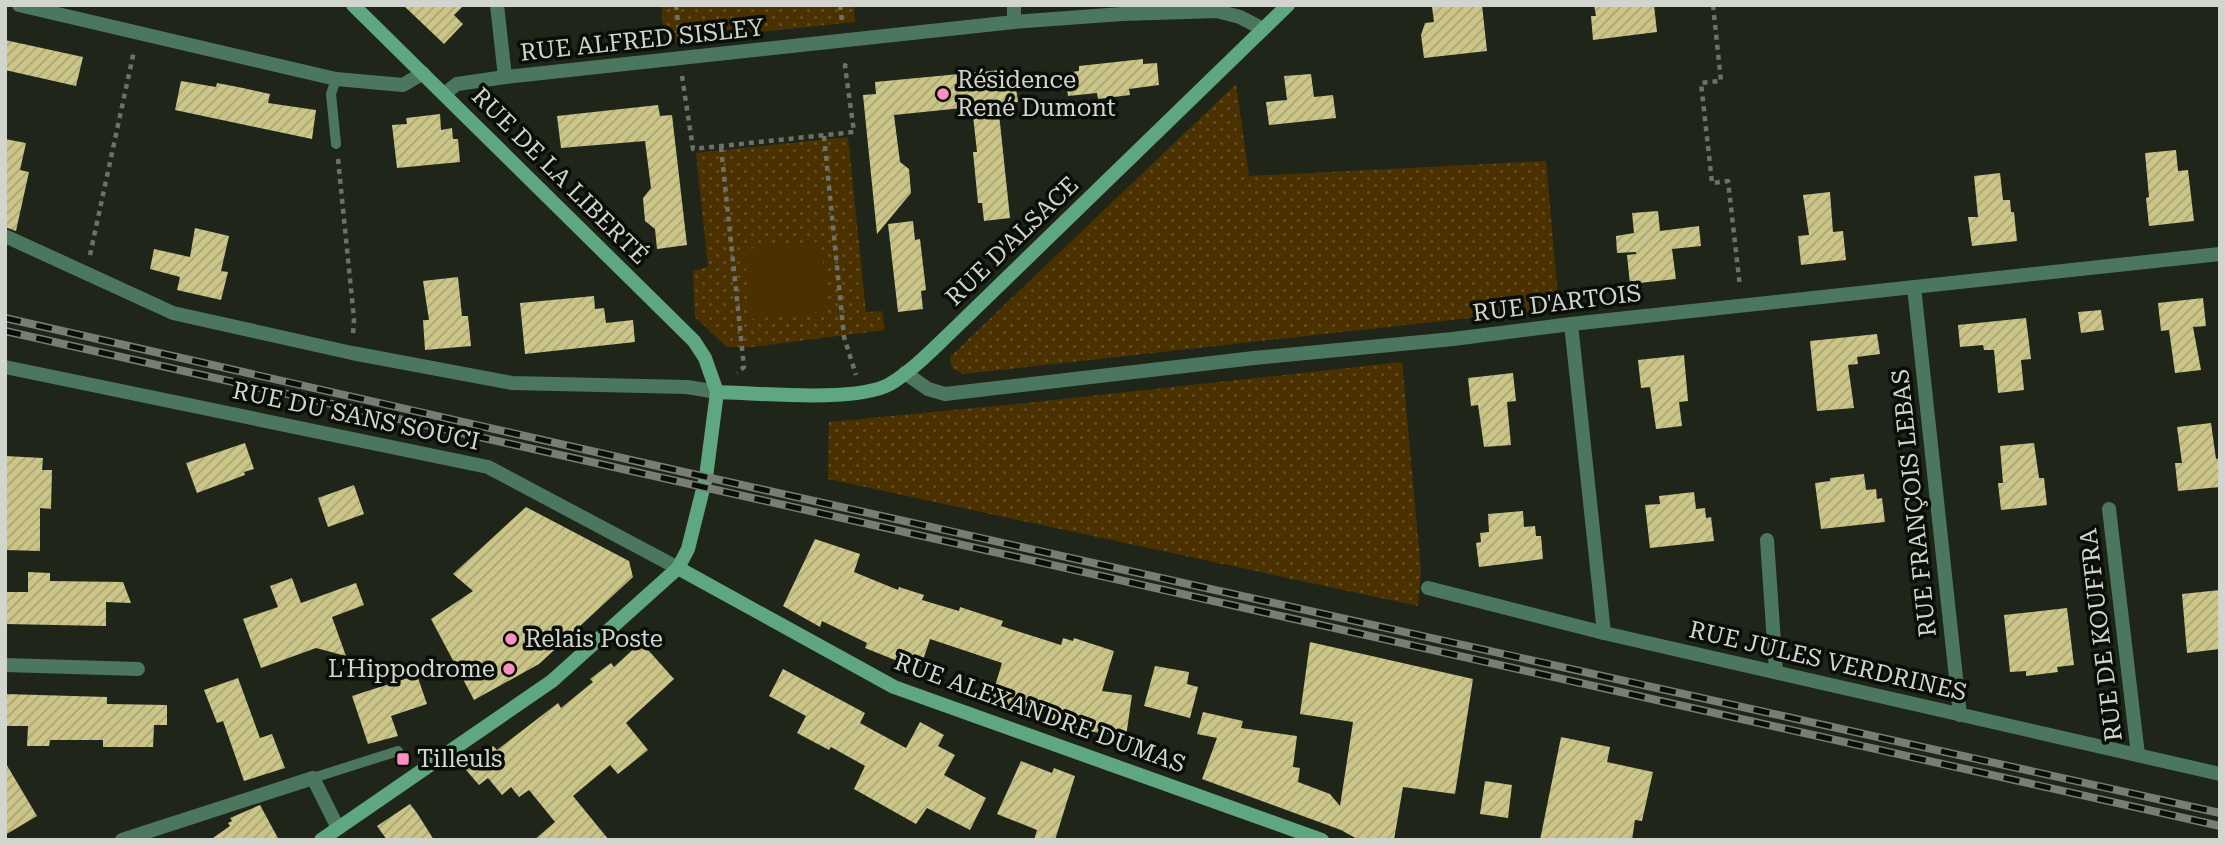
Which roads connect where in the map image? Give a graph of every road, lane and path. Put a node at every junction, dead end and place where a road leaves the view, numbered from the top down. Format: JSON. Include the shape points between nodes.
{"nodes":[{"id":1,"x":19,"y":5,"type":"edge"},
{"id":2,"x":353,"y":5,"type":"edge"},
{"id":3,"x":497,"y":5,"type":"edge"},
{"id":4,"x":676,"y":5,"type":"edge"},
{"id":5,"x":840,"y":5,"type":"edge"},
{"id":6,"x":1014,"y":5,"type":"edge"},
{"id":7,"x":1288,"y":5,"type":"edge"},
{"id":8,"x":1713,"y":5,"type":"edge"},
{"id":9,"x":1014,"y":22,"type":"junction"},
{"id":10,"x":1264,"y":29,"type":"junction"},
{"id":11,"x":138,"y":34,"type":"junction"},
{"id":12,"x":852,"y":40,"type":"junction"},
{"id":13,"x":677,"y":60,"type":"junction"},
{"id":14,"x":423,"y":73,"type":"junction"},
{"id":15,"x":505,"y":77,"type":"junction"},
{"id":16,"x":336,"y":79,"type":"junction"},
{"id":17,"x":444,"y":94,"type":"junction"},
{"id":18,"x":824,"y":136,"type":"junction"},
{"id":19,"x":336,"y":144,"type":"joint"},
{"id":20,"x":721,"y":146,"type":"junction"},
{"id":21,"x":5,"y":236,"type":"edge"},
{"id":22,"x":2220,"y":254,"type":"edge"},
{"id":23,"x":83,"y":272,"type":"junction"},
{"id":24,"x":1914,"y":287,"type":"junction"},
{"id":25,"x":1742,"y":305,"type":"junction"},
{"id":26,"x":1571,"y":324,"type":"junction"},
{"id":27,"x":352,"y":353,"type":"junction"},
{"id":28,"x":5,"y":367,"type":"edge"},
{"id":29,"x":905,"y":373,"type":"junction"},
{"id":30,"x":717,"y":392,"type":"junction"},
{"id":31,"x":858,"y":393,"type":"junction"},
{"id":32,"x":2109,"y":509,"type":"dead end"},
{"id":33,"x":1767,"y":540,"type":"dead end"},
{"id":34,"x":678,"y":568,"type":"junction"},
{"id":35,"x":1428,"y":588,"type":"dead end"},
{"id":36,"x":1604,"y":633,"type":"junction"},
{"id":37,"x":5,"y":665,"type":"edge"},
{"id":38,"x":138,"y":669,"type":"dead end"},
{"id":39,"x":1776,"y":672,"type":"junction"},
{"id":40,"x":1960,"y":715,"type":"junction"},
{"id":41,"x":398,"y":751,"type":"dead end"},
{"id":42,"x":2137,"y":755,"type":"junction"},
{"id":43,"x":2220,"y":774,"type":"edge"},
{"id":44,"x":313,"y":778,"type":"junction"},
{"id":45,"x":338,"y":828,"type":"junction"},
{"id":46,"x":122,"y":840,"type":"edge"},
{"id":47,"x":321,"y":840,"type":"edge"},
{"id":48,"x":1322,"y":840,"type":"edge"}],
"edges":[{"from":1,"to":11,"type":"street"},
{"from":2,"to":14,"type":"street","name":"RUE DE LA LIBERTÉ"},
{"from":3,"to":15,"type":"street"},
{"from":4,"to":13,"type":"path"},
{"from":5,"to":12,"type":"path","via":[[842,24]]},
{"from":6,"to":9,"type":"street"},
{"from":7,"to":10,"type":"street","name":"RUE D'ALSACE"},
{"from":8,"to":25,"type":"path","via":[[1721,81],[1701,83],[1713,183],[1728,181]]},
{"from":9,"to":10,"type":"street","name":"RUE ALFRED SISLEY","via":[[1217,11]]},
{"from":9,"to":12,"type":"street","name":"RUE ALFRED SISLEY"},
{"from":10,"to":29,"type":"street","name":"RUE D'ALSACE"},
{"from":11,"to":16,"type":"street"},
{"from":11,"to":23,"type":"path","via":[[92,250]]},
{"from":12,"to":13,"type":"street","name":"RUE ALFRED SISLEY"},
{"from":12,"to":18,"type":"path","via":[[845,66],[854,132]]},
{"from":13,"to":15,"type":"street","name":"RUE ALFRED SISLEY"},
{"from":13,"to":20,"type":"path","via":[[693,149]]},
{"from":14,"to":16,"type":"street","via":[[403,85]]},
{"from":14,"to":17,"type":"street","name":"RUE DE LA LIBERTÉ"},
{"from":15,"to":17,"type":"street","name":"RUE ALFRED SISLEY","via":[[457,84]]},
{"from":16,"to":19,"type":"lane","via":[[331,94]]},
{"from":17,"to":30,"type":"street","name":"RUE DE LA LIBERTÉ","via":[[694,341]]},
{"from":18,"to":20,"type":"path"},
{"from":18,"to":31,"type":"path","via":[[844,337],[856,370]]},
{"from":19,"to":27,"type":"path","via":[[354,319]]},
{"from":20,"to":30,"type":"path","via":[[744,367]]},
{"from":21,"to":23,"type":"street"},
{"from":22,"to":24,"type":"street","name":"RUE D'ARTOIS"},
{"from":23,"to":27,"type":"street","via":[[173,313]]},
{"from":24,"to":25,"type":"street","name":"RUE D'ARTOIS"},
{"from":24,"to":40,"type":"street","name":"RUE FRANÇOIS LEBAS"},
{"from":25,"to":26,"type":"street","name":"RUE D'ARTOIS"},
{"from":26,"to":29,"type":"street","name":"RUE D'ARTOIS","via":[[945,394]]},
{"from":26,"to":36,"type":"street"},
{"from":27,"to":30,"type":"street","via":[[512,383],[687,387]]},
{"from":28,"to":34,"type":"street","name":"RUE DU SANS SOUCI","via":[[488,467]]},
{"from":29,"to":31,"type":"street","name":"RUE D'ALSACE","via":[[888,385]]},
{"from":30,"to":31,"type":"street","name":"RUE D'ALSACE"},
{"from":30,"to":34,"type":"street","via":[[706,477],[688,549]]},
{"from":32,"to":42,"type":"street","name":"RUE DE KOUFFRA"},
{"from":33,"to":39,"type":"street"},
{"from":34,"to":45,"type":"street","via":[[552,681]]},
{"from":34,"to":48,"type":"street","name":"RUE ALEXANDRE DUMAS","via":[[894,687]]},
{"from":35,"to":36,"type":"street","name":"RUE JULES VERDRINES"},
{"from":36,"to":39,"type":"street","name":"RUE JULES VERDRINES"},
{"from":37,"to":38,"type":"street"},
{"from":39,"to":40,"type":"street","name":"RUE JULES VERDRINES"},
{"from":40,"to":42,"type":"street","name":"RUE JULES VERDRINES"},
{"from":41,"to":44,"type":"lane"},
{"from":42,"to":43,"type":"street","name":"RUE JULES VERDRINES"},
{"from":44,"to":45,"type":"street"},
{"from":44,"to":46,"type":"street"},
{"from":45,"to":47,"type":"street"}]}
